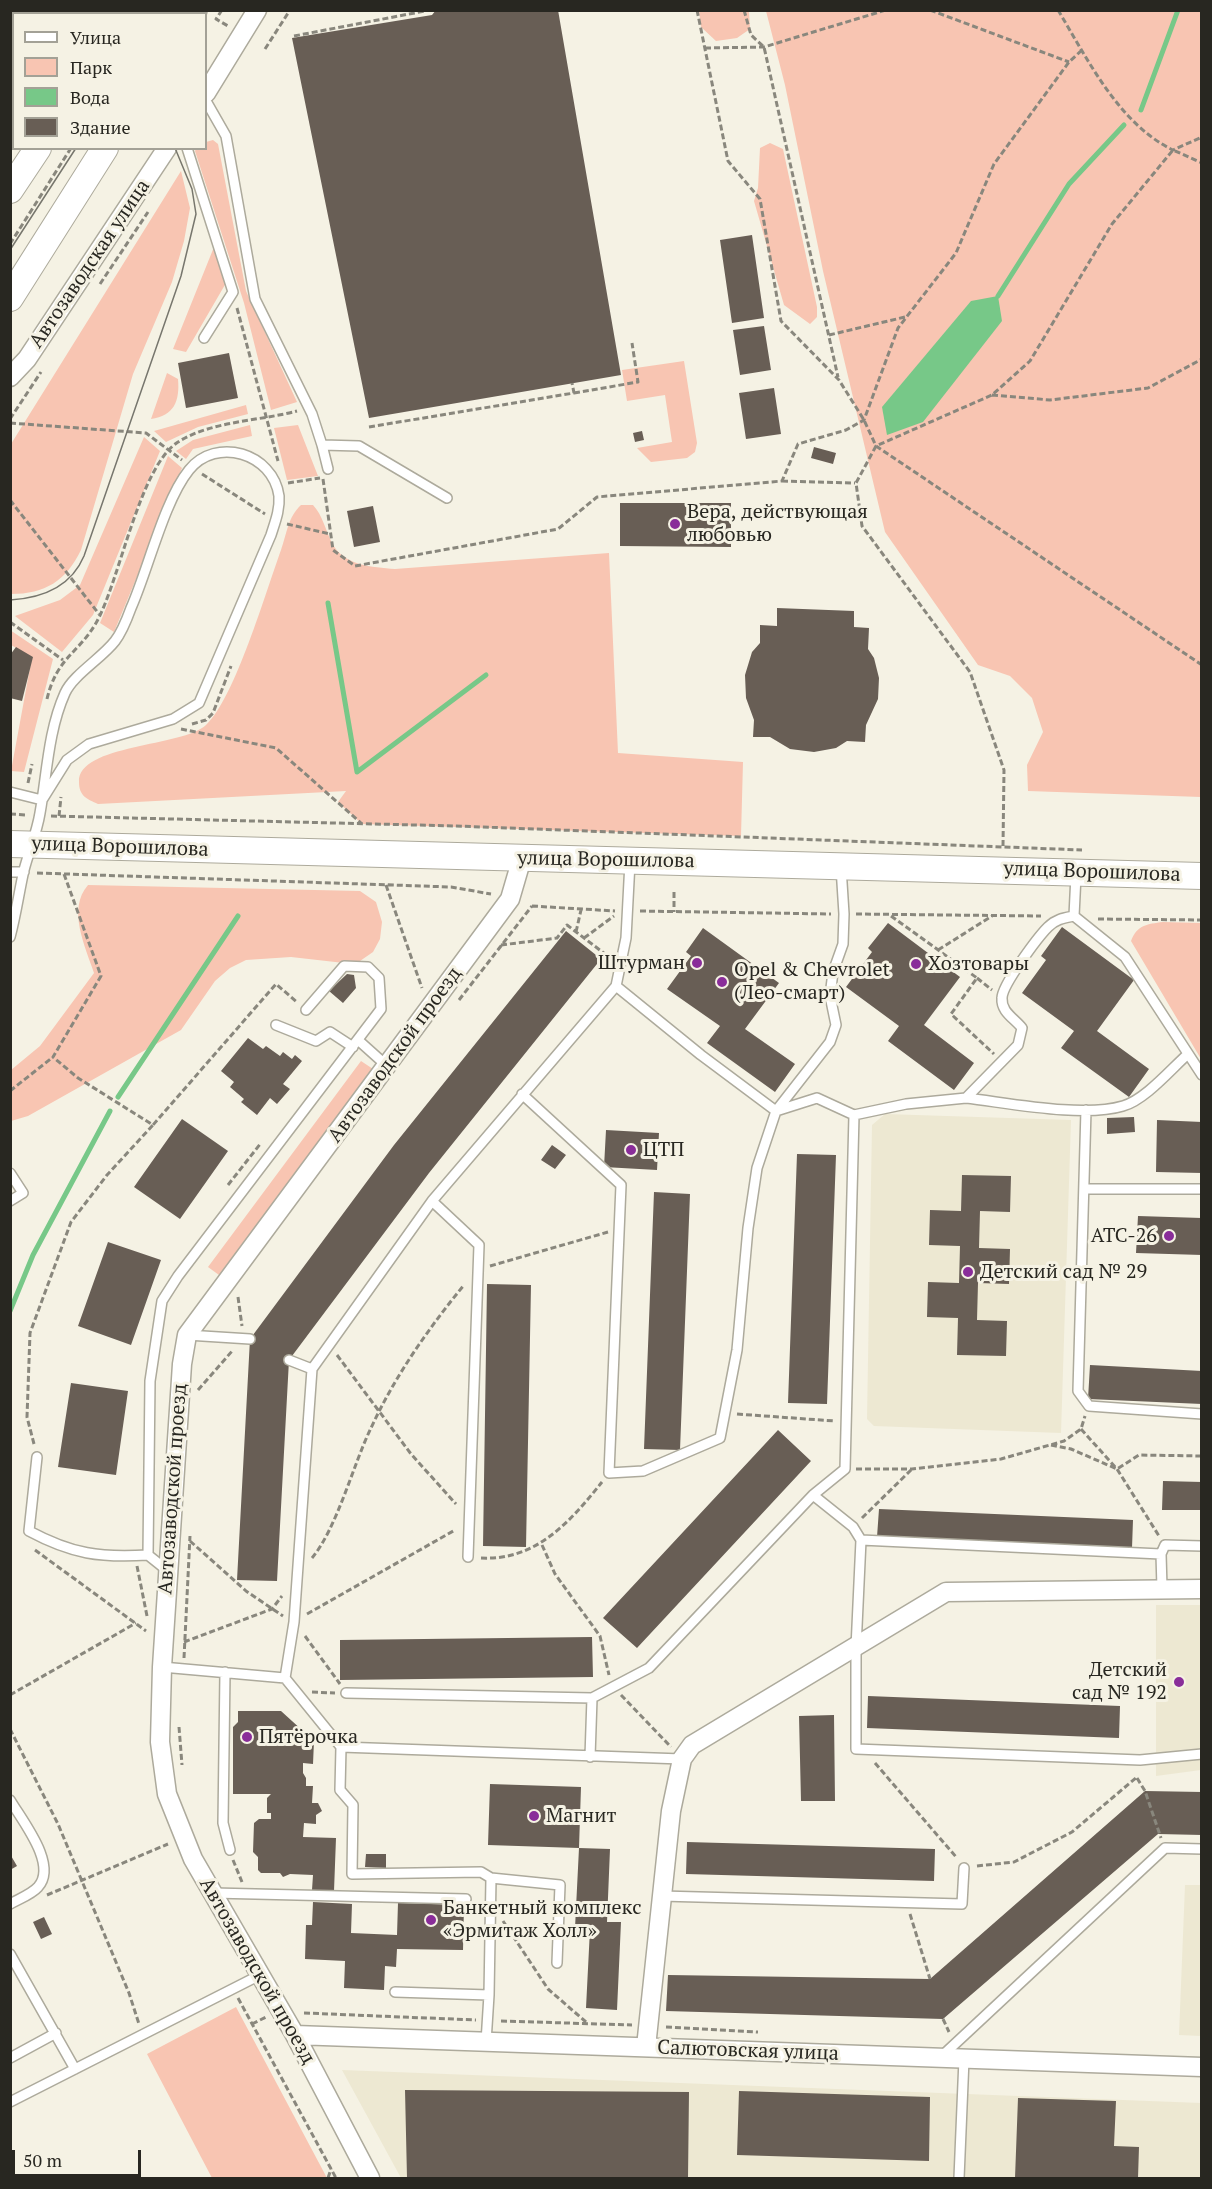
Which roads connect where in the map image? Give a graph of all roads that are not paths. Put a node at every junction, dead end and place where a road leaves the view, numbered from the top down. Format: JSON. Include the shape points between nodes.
{"nodes":[{"id":1,"x":257,"y":10,"type":"edge"},
{"id":2,"x":207,"y":91,"type":"edge"},
{"id":3,"x":207,"y":103,"type":"edge"},
{"id":4,"x":37,"y":150,"type":"edge"},
{"id":5,"x":104,"y":150,"type":"edge"},
{"id":6,"x":166,"y":150,"type":"edge"},
{"id":7,"x":188,"y":150,"type":"edge"},
{"id":8,"x":10,"y":190,"type":"edge"},
{"id":9,"x":10,"y":298,"type":"edge"},
{"id":10,"x":204,"y":338,"type":"dead end"},
{"id":11,"x":10,"y":377,"type":"edge"},
{"id":12,"x":322,"y":445,"type":"junction"},
{"id":13,"x":326,"y":473,"type":"road end"},
{"id":14,"x":447,"y":498,"type":"dead end"},
{"id":15,"x":10,"y":792,"type":"edge"},
{"id":16,"x":42,"y":800,"type":"junction"},
{"id":17,"x":21,"y":845,"type":"edge"},
{"id":18,"x":522,"y":858,"type":"junction"},
{"id":19,"x":630,"y":861,"type":"junction"},
{"id":20,"x":841,"y":865,"type":"junction"},
{"id":21,"x":10,"y":872,"type":"edge"},
{"id":22,"x":24,"y":872,"type":"junction"},
{"id":23,"x":1076,"y":872,"type":"junction"},
{"id":24,"x":1202,"y":876,"type":"edge"},
{"id":25,"x":1074,"y":916,"type":"junction"},
{"id":26,"x":10,"y":937,"type":"edge"},
{"id":27,"x":616,"y":986,"type":"junction"},
{"id":28,"x":306,"y":1010,"type":"road end"},
{"id":29,"x":276,"y":1025,"type":"dead end"},
{"id":30,"x":355,"y":1044,"type":"junction"},
{"id":31,"x":1188,"y":1054,"type":"junction"},
{"id":32,"x":387,"y":1066,"type":"junction"},
{"id":33,"x":1202,"y":1075,"type":"edge"},
{"id":34,"x":522,"y":1094,"type":"junction"},
{"id":35,"x":966,"y":1098,"type":"junction"},
{"id":36,"x":1086,"y":1110,"type":"junction"},
{"id":37,"x":776,"y":1111,"type":"junction"},
{"id":38,"x":854,"y":1115,"type":"junction"},
{"id":39,"x":10,"y":1173,"type":"edge"},
{"id":40,"x":1086,"y":1189,"type":"junction"},
{"id":41,"x":1202,"y":1189,"type":"edge"},
{"id":42,"x":10,"y":1201,"type":"edge"},
{"id":43,"x":432,"y":1201,"type":"junction"},
{"id":44,"x":187,"y":1335,"type":"junction"},
{"id":45,"x":247,"y":1339,"type":"road end"},
{"id":46,"x":289,"y":1360,"type":"dead end"},
{"id":47,"x":312,"y":1369,"type":"junction"},
{"id":48,"x":1202,"y":1414,"type":"edge"},
{"id":49,"x":37,"y":1457,"type":"road end"},
{"id":50,"x":813,"y":1495,"type":"junction"},
{"id":51,"x":861,"y":1540,"type":"junction"},
{"id":52,"x":1202,"y":1546,"type":"edge"},
{"id":53,"x":1163,"y":1549,"type":"junction"},
{"id":54,"x":148,"y":1556,"type":"junction"},
{"id":55,"x":468,"y":1557,"type":"road end"},
{"id":56,"x":168,"y":1571,"type":"junction"},
{"id":57,"x":1162,"y":1588,"type":"junction"},
{"id":58,"x":1202,"y":1589,"type":"edge"},
{"id":59,"x":856,"y":1648,"type":"junction"},
{"id":60,"x":162,"y":1667,"type":"junction"},
{"id":61,"x":225,"y":1672,"type":"junction"},
{"id":62,"x":285,"y":1678,"type":"junction"},
{"id":63,"x":346,"y":1693,"type":"road end"},
{"id":64,"x":592,"y":1698,"type":"junction"},
{"id":65,"x":340,"y":1747,"type":"junction"},
{"id":66,"x":1202,"y":1754,"type":"edge"},
{"id":67,"x":590,"y":1757,"type":"junction"},
{"id":68,"x":682,"y":1759,"type":"junction"},
{"id":69,"x":10,"y":1800,"type":"edge"},
{"id":70,"x":1202,"y":1849,"type":"edge"},
{"id":71,"x":230,"y":1850,"type":"road end"},
{"id":72,"x":964,"y":1868,"type":"road end"},
{"id":73,"x":490,"y":1878,"type":"junction"},
{"id":74,"x":213,"y":1893,"type":"junction"},
{"id":75,"x":661,"y":1896,"type":"junction"},
{"id":76,"x":466,"y":1899,"type":"dead end"},
{"id":77,"x":10,"y":1904,"type":"edge"},
{"id":78,"x":10,"y":1954,"type":"edge"},
{"id":79,"x":557,"y":1963,"type":"dead end"},
{"id":80,"x":260,"y":1975,"type":"junction"},
{"id":81,"x":395,"y":1992,"type":"dead end"},
{"id":82,"x":489,"y":1995,"type":"junction"},
{"id":83,"x":56,"y":2033,"type":"junction"},
{"id":84,"x":295,"y":2035,"type":"junction"},
{"id":85,"x":486,"y":2042,"type":"junction"},
{"id":86,"x":646,"y":2047,"type":"junction"},
{"id":87,"x":10,"y":2058,"type":"edge"},
{"id":88,"x":940,"y":2058,"type":"junction"},
{"id":89,"x":964,"y":2058,"type":"junction"},
{"id":90,"x":1202,"y":2067,"type":"edge"},
{"id":91,"x":75,"y":2069,"type":"junction"},
{"id":92,"x":10,"y":2102,"type":"edge"},
{"id":93,"x":370,"y":2178,"type":"edge"},
{"id":94,"x":959,"y":2178,"type":"edge"}],
"edges":[{"from":1,"to":2,"type":"street"},
{"from":3,"to":12,"type":"lane","via":[[226,136],[255,299],[312,414]]},
{"from":4,"to":8,"type":"main road"},
{"from":5,"to":9,"type":"main road"},
{"from":6,"to":11,"type":"street","name":"Автозаводская улица","via":[[27,359]]},
{"from":7,"to":10,"type":"lane","via":[[233,292]]},
{"from":12,"to":13,"type":"lane"},
{"from":12,"to":14,"type":"lane","via":[[359,446]]},
{"from":15,"to":16,"type":"lane"},
{"from":16,"to":16,"type":"lane","via":[[67,760],[89,744],[173,719],[199,703],[279,509],[273,476],[244,454],[226,450],[212,453],[192,467],[174,496],[131,609],[115,640],[66,691],[54,724]]},
{"from":16,"to":17,"type":"lane","via":[[40,816]]},
{"from":17,"to":18,"type":"main road","name":"улица Ворошилова"},
{"from":17,"to":22,"type":"lane"},
{"from":18,"to":19,"type":"main road","name":"улица Ворошилова"},
{"from":18,"to":32,"type":"street","name":"Автозаводской проезд","via":[[510,899]]},
{"from":19,"to":20,"type":"main road","name":"улица Ворошилова"},
{"from":19,"to":27,"type":"lane","via":[[628,911]]},
{"from":20,"to":23,"type":"main road","name":"улица Ворошилова"},
{"from":20,"to":37,"type":"lane","via":[[843,944],[830,996],[836,1025],[830,1042]]},
{"from":21,"to":22,"type":"lane"},
{"from":22,"to":26,"type":"lane"},
{"from":23,"to":24,"type":"main road","name":"улица Ворошилова"},
{"from":23,"to":25,"type":"lane"},
{"from":25,"to":31,"type":"lane","via":[[1125,957]]},
{"from":25,"to":35,"type":"lane","via":[[1059,919],[1048,927],[1007,985],[1002,998],[1006,1014],[1022,1028],[1018,1045]]},
{"from":27,"to":34,"type":"lane"},
{"from":27,"to":37,"type":"lane"},
{"from":28,"to":30,"type":"lane","via":[[344,966],[368,967],[380,978],[381,1009]]},
{"from":29,"to":30,"type":"lane","via":[[316,1041],[330,1032]]},
{"from":30,"to":32,"type":"lane"},
{"from":30,"to":54,"type":"lane","via":[[162,1301],[150,1381]]},
{"from":31,"to":33,"type":"lane"},
{"from":31,"to":36,"type":"lane","via":[[1138,1099],[1124,1106]]},
{"from":32,"to":44,"type":"street","name":"Автозаводской проезд"},
{"from":34,"to":37,"type":"lane","via":[[621,1185],[609,1473],[643,1471],[720,1438],[737,1350],[757,1168]]},
{"from":34,"to":43,"type":"lane"},
{"from":35,"to":36,"type":"lane"},
{"from":35,"to":38,"type":"lane","via":[[906,1104]]},
{"from":36,"to":40,"type":"lane"},
{"from":37,"to":38,"type":"lane","via":[[817,1098]]},
{"from":38,"to":50,"type":"lane","via":[[845,1469]]},
{"from":39,"to":42,"type":"lane","via":[[23,1193]]},
{"from":40,"to":41,"type":"lane"},
{"from":40,"to":48,"type":"lane","via":[[1078,1391],[1089,1406]]},
{"from":43,"to":47,"type":"lane"},
{"from":43,"to":55,"type":"lane","via":[[479,1245]]},
{"from":44,"to":45,"type":"lane"},
{"from":44,"to":56,"type":"street","name":"Автозаводской проезд"},
{"from":46,"to":47,"type":"lane"},
{"from":47,"to":62,"type":"lane","via":[[294,1622]]},
{"from":49,"to":54,"type":"lane","via":[[29,1531],[57,1546],[108,1558]]},
{"from":50,"to":51,"type":"lane","via":[[853,1527]]},
{"from":50,"to":64,"type":"lane","via":[[649,1668]]},
{"from":51,"to":53,"type":"lane"},
{"from":51,"to":59,"type":"lane"},
{"from":52,"to":53,"type":"lane"},
{"from":53,"to":57,"type":"lane"},
{"from":54,"to":56,"type":"lane"},
{"from":56,"to":60,"type":"street","name":"Автозаводской проезд"},
{"from":57,"to":58,"type":"street"},
{"from":57,"to":59,"type":"street","via":[[946,1592]]},
{"from":59,"to":66,"type":"lane","via":[[856,1749],[1126,1760]]},
{"from":59,"to":68,"type":"street","via":[[692,1745]]},
{"from":60,"to":61,"type":"lane"},
{"from":60,"to":74,"type":"street","name":"Автозаводской проезд","via":[[160,1742],[167,1794],[193,1859]]},
{"from":61,"to":62,"type":"lane"},
{"from":61,"to":71,"type":"lane","via":[[223,1823]]},
{"from":62,"to":65,"type":"lane"},
{"from":63,"to":64,"type":"lane"},
{"from":64,"to":67,"type":"lane"},
{"from":65,"to":67,"type":"lane"},
{"from":65,"to":73,"type":"lane","via":[[340,1790],[352,1805],[352,1874],[481,1872]]},
{"from":67,"to":68,"type":"lane"},
{"from":68,"to":75,"type":"street"},
{"from":69,"to":77,"type":"lane","via":[[46,1863],[46,1877],[37,1889]]},
{"from":70,"to":88,"type":"lane","via":[[1165,1848]]},
{"from":72,"to":75,"type":"lane","via":[[962,1904]]},
{"from":73,"to":79,"type":"lane","via":[[560,1885]]},
{"from":73,"to":82,"type":"lane"},
{"from":74,"to":76,"type":"lane"},
{"from":74,"to":80,"type":"street","name":"Автозаводской проезд"},
{"from":75,"to":86,"type":"street"},
{"from":78,"to":83,"type":"lane"},
{"from":80,"to":84,"type":"street","name":"Автозаводской проезд"},
{"from":80,"to":91,"type":"lane"},
{"from":81,"to":82,"type":"lane"},
{"from":82,"to":85,"type":"lane"},
{"from":83,"to":87,"type":"lane"},
{"from":83,"to":91,"type":"lane"},
{"from":84,"to":85,"type":"street","name":"Салютовская улица"},
{"from":84,"to":93,"type":"street","name":"Автозаводской проезд"},
{"from":85,"to":86,"type":"street","name":"Салютовская улица"},
{"from":86,"to":88,"type":"street","name":"Салютовская улица"},
{"from":88,"to":89,"type":"street","name":"Салютовская улица"},
{"from":89,"to":90,"type":"street","name":"Салютовская улица"},
{"from":89,"to":94,"type":"lane"},
{"from":91,"to":92,"type":"lane"}]}
